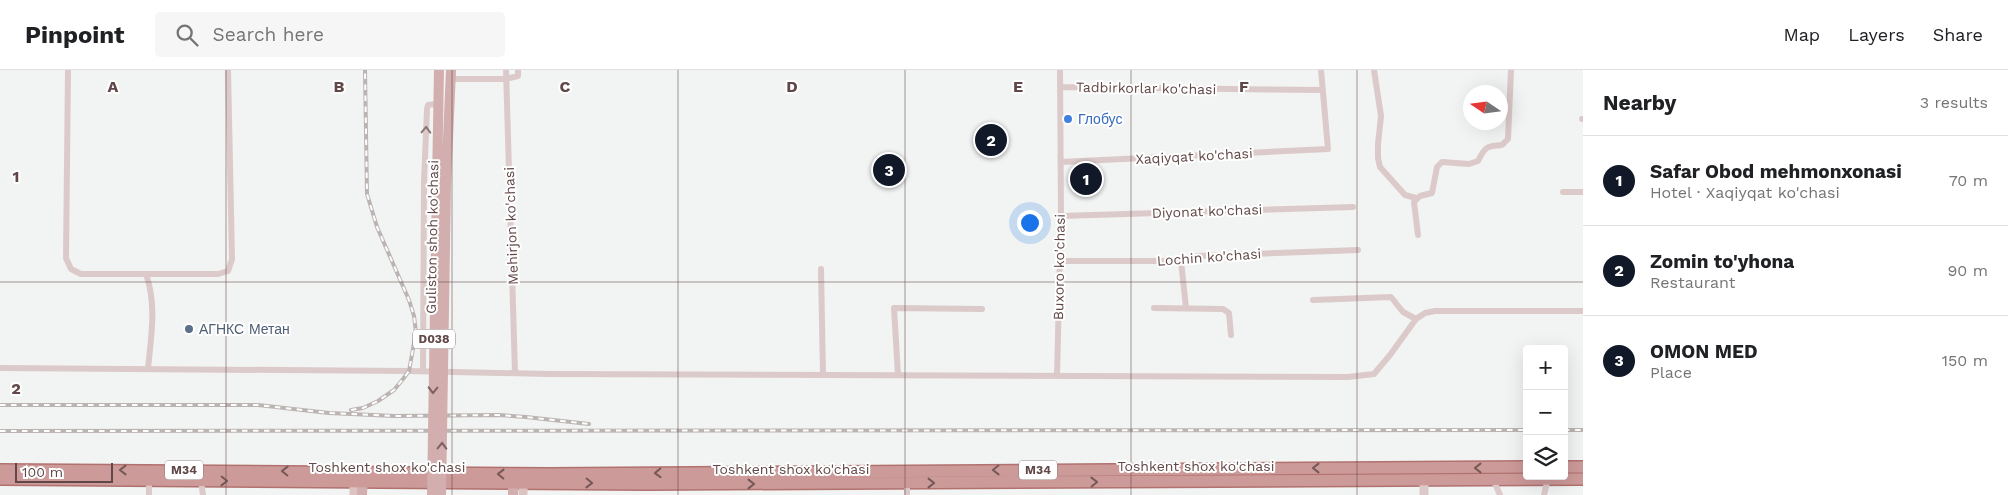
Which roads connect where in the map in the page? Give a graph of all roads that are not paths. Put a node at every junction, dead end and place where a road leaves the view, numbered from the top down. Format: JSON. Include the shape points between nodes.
{"nodes":[{"id":1,"x":68,"y":70,"type":"edge"},
{"id":2,"x":228,"y":70,"type":"edge"},
{"id":3,"x":439,"y":70,"type":"edge"},
{"id":4,"x":506,"y":70,"type":"edge"},
{"id":5,"x":518,"y":70,"type":"edge"},
{"id":6,"x":1060,"y":70,"type":"edge"},
{"id":7,"x":1321,"y":70,"type":"edge"},
{"id":8,"x":1374,"y":70,"type":"edge"},
{"id":9,"x":1511,"y":70,"type":"edge"},
{"id":10,"x":451,"y":75,"type":"edge"},
{"id":11,"x":506,"y":79,"type":"junction"},
{"id":12,"x":1060,"y":87,"type":"junction"},
{"id":13,"x":1322,"y":90,"type":"junction"},
{"id":14,"x":439,"y":109,"type":"junction"},
{"id":15,"x":1060,"y":162,"type":"junction"},
{"id":16,"x":441,"y":184,"type":"junction"},
{"id":17,"x":1563,"y":192,"type":"dead end"},
{"id":18,"x":1583,"y":192,"type":"edge"},
{"id":19,"x":1416,"y":198,"type":"junction"},
{"id":20,"x":1353,"y":207,"type":"dead end"},
{"id":21,"x":1060,"y":216,"type":"junction"},
{"id":22,"x":1418,"y":235,"type":"dead end"},
{"id":23,"x":1358,"y":250,"type":"dead end"},
{"id":24,"x":1059,"y":261,"type":"junction"},
{"id":25,"x":1182,"y":261,"type":"junction"},
{"id":26,"x":821,"y":269,"type":"dead end"},
{"id":27,"x":146,"y":274,"type":"junction"},
{"id":28,"x":1313,"y":300,"type":"dead end"},
{"id":29,"x":1154,"y":308,"type":"dead end"},
{"id":30,"x":1186,"y":308,"type":"junction"},
{"id":31,"x":982,"y":310,"type":"dead end"},
{"id":32,"x":1583,"y":311,"type":"edge"},
{"id":33,"x":1416,"y":319,"type":"junction"},
{"id":34,"x":1231,"y":334,"type":"dead end"},
{"id":35,"x":0,"y":368,"type":"edge"},
{"id":36,"x":148,"y":369,"type":"junction"},
{"id":37,"x":423,"y":372,"type":"junction"},
{"id":38,"x":515,"y":372,"type":"junction"},
{"id":39,"x":823,"y":374,"type":"junction"},
{"id":40,"x":898,"y":375,"type":"junction"},
{"id":41,"x":1057,"y":375,"type":"junction"},
{"id":42,"x":1568,"y":467,"type":"edge"},
{"id":43,"x":1583,"y":467,"type":"edge"},
{"id":44,"x":1523,"y":468,"type":"edge"},
{"id":45,"x":0,"y":470,"type":"edge"},
{"id":46,"x":185,"y":475,"type":"junction"},
{"id":47,"x":358,"y":477,"type":"junction"},
{"id":48,"x":680,"y":478,"type":"junction"},
{"id":49,"x":1523,"y":478,"type":"edge"},
{"id":50,"x":1568,"y":478,"type":"edge"},
{"id":51,"x":1583,"y":478,"type":"edge"},
{"id":52,"x":0,"y":479,"type":"edge"},
{"id":53,"x":1493,"y":479,"type":"junction"},
{"id":54,"x":149,"y":480,"type":"junction"},
{"id":55,"x":201,"y":480,"type":"junction"},
{"id":56,"x":1424,"y":480,"type":"junction"},
{"id":57,"x":1548,"y":480,"type":"edge"},
{"id":58,"x":518,"y":489,"type":"edge"},
{"id":59,"x":907,"y":489,"type":"edge"},
{"id":60,"x":149,"y":495,"type":"edge"},
{"id":61,"x":202,"y":495,"type":"edge"},
{"id":62,"x":354,"y":495,"type":"edge"},
{"id":63,"x":362,"y":495,"type":"edge"},
{"id":64,"x":432,"y":495,"type":"edge"},
{"id":65,"x":441,"y":495,"type":"edge"},
{"id":66,"x":1424,"y":495,"type":"edge"},
{"id":67,"x":1500,"y":495,"type":"edge"},
{"id":68,"x":1544,"y":495,"type":"edge"}],
"edges":[{"from":1,"to":27,"type":"street","via":[[66,258],[71,269],[81,274]]},
{"from":2,"to":27,"type":"street","via":[[232,259],[228,271],[218,274]]},
{"from":3,"to":14,"type":"main road","name":"Guliston shoh ko'chasi","number":"D038"},
{"from":4,"to":11,"type":"street","name":"Mehirjon ko'chasi"},
{"from":5,"to":11,"type":"street","via":[[518,76]]},
{"from":6,"to":12,"type":"street","name":"Buxoro ko'chasi"},
{"from":7,"to":13,"type":"street"},
{"from":8,"to":19,"type":"street","via":[[1381,116],[1380,167],[1406,195]]},
{"from":9,"to":19,"type":"street","via":[[1506,144],[1490,145],[1484,149],[1478,162],[1442,162],[1432,193]]},
{"from":10,"to":11,"type":"street"},
{"from":10,"to":16,"type":"main road","name":"Guliston shoh ko'chasi","number":"D038"},
{"from":11,"to":38,"type":"street","name":"Mehirjon ko'chasi"},
{"from":12,"to":13,"type":"street","name":"Tadbirkorlar ko'chasi"},
{"from":12,"to":15,"type":"street","name":"Buxoro ko'chasi"},
{"from":13,"to":15,"type":"street","name":"Xaqiyqat ko'chasi","via":[[1328,149]]},
{"from":14,"to":16,"type":"main road","name":"Guliston shoh ko'chasi","number":"D038"},
{"from":37,"to":14,"type":"street","one_way":true,"via":[[426,123],[428,105],[436,104]]},
{"from":15,"to":21,"type":"street","name":"Buxoro ko'chasi"},
{"from":16,"to":64,"type":"main road","name":"Guliston shoh ko'chasi","number":"D038","one_way":true,"bridge":true},
{"from":65,"to":16,"type":"main road","name":"Guliston shoh ko'chasi","number":"D038","one_way":true,"bridge":true},
{"from":17,"to":18,"type":"street"},
{"from":19,"to":22,"type":"street"},
{"from":20,"to":21,"type":"street","name":"Diyonat ko'chasi"},
{"from":21,"to":24,"type":"street","name":"Buxoro ko'chasi"},
{"from":23,"to":25,"type":"street","name":"Lochin ko'chasi","via":[[1197,256]]},
{"from":24,"to":25,"type":"street","name":"Lochin ko'chasi"},
{"from":24,"to":41,"type":"street","name":"Buxoro ko'chasi"},
{"from":25,"to":30,"type":"street"},
{"from":26,"to":39,"type":"street"},
{"from":27,"to":36,"type":"street","via":[[152,290],[153,309]]},
{"from":28,"to":33,"type":"street","via":[[1391,297],[1403,312]]},
{"from":29,"to":30,"type":"street"},
{"from":30,"to":34,"type":"street","via":[[1223,309],[1229,313]]},
{"from":31,"to":40,"type":"street","via":[[894,308]]},
{"from":32,"to":33,"type":"street","via":[[1435,311]]},
{"from":33,"to":41,"type":"street","via":[[1374,374],[1348,377]]},
{"from":35,"to":36,"type":"street"},
{"from":36,"to":37,"type":"street"},
{"from":37,"to":38,"type":"street"},
{"from":38,"to":39,"type":"street"},
{"from":39,"to":40,"type":"street"},
{"from":40,"to":41,"type":"street"},
{"from":42,"to":43,"type":"highway"},
{"from":44,"to":48,"type":"highway","name":"Toshkent shox ko'chasi","number":"M34","one_way":true},
{"from":46,"to":45,"type":"highway","name":"Toshkent shox ko'chasi","number":"M34","one_way":true},
{"from":47,"to":46,"type":"highway","name":"Toshkent shox ko'chasi","number":"M34","one_way":true},
{"from":46,"to":54,"type":"highway","name":"Toshkent shox ko'chasi","number":"M34"},
{"from":46,"to":55,"type":"highway","name":"Toshkent shox ko'chasi","number":"M34"},
{"from":48,"to":47,"type":"highway","name":"Toshkent shox ko'chasi","number":"M34","one_way":true,"via":[[540,474]]},
{"from":55,"to":47,"type":"highway","name":"Toshkent shox ko'chasi","number":"M34","one_way":true},
{"from":47,"to":58,"type":"highway","name":"Toshkent shox ko'chasi","number":"M34"},
{"from":47,"to":62,"type":"main road"},
{"from":47,"to":63,"type":"main road"},
{"from":58,"to":48,"type":"highway","name":"Toshkent shox ko'chasi","number":"M34","one_way":true},
{"from":48,"to":59,"type":"highway","name":"Toshkent shox ko'chasi","number":"M34","one_way":true},
{"from":49,"to":53,"type":"highway","name":"Toshkent shox ko'chasi","number":"M34"},
{"from":50,"to":51,"type":"highway","name":"Toshkent shox ko'chasi","number":"M34"},
{"from":52,"to":54,"type":"highway","name":"Toshkent shox ko'chasi","number":"M34"},
{"from":53,"to":56,"type":"highway","name":"Toshkent shox ko'chasi","number":"M34"},
{"from":53,"to":67,"type":"street"},
{"from":54,"to":60,"type":"street"},
{"from":55,"to":61,"type":"street"},
{"from":59,"to":56,"type":"highway","name":"Toshkent shox ko'chasi","number":"M34","one_way":true},
{"from":56,"to":66,"type":"street"},
{"from":57,"to":68,"type":"street"}]}
